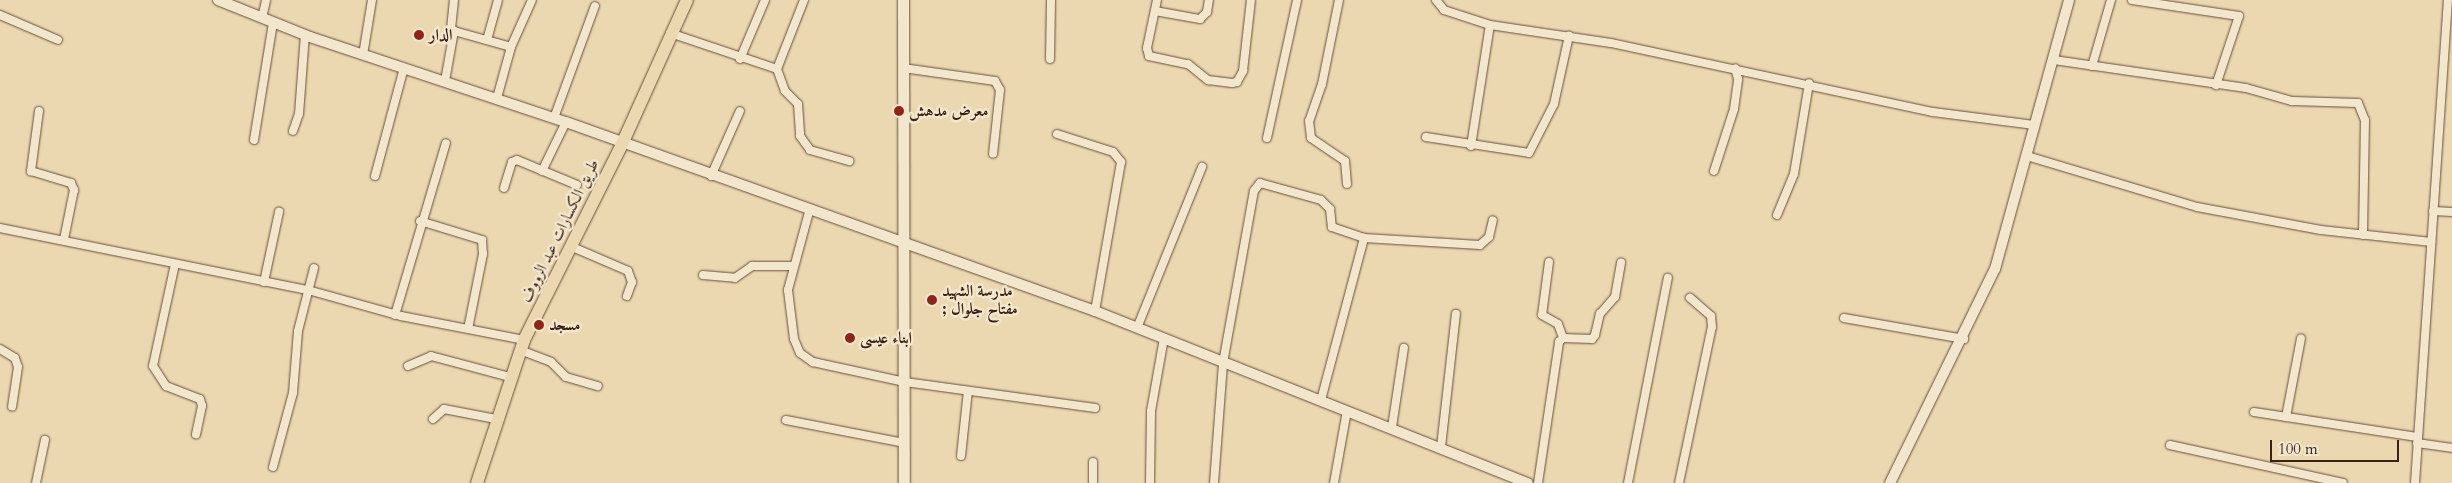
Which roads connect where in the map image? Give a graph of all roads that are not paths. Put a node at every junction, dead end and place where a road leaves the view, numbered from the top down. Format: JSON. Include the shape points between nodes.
{"nodes":[{"id":1,"x":218,"y":0,"type":"edge"},
{"id":2,"x":266,"y":0,"type":"edge"},
{"id":3,"x":372,"y":0,"type":"edge"},
{"id":4,"x":454,"y":0,"type":"edge"},
{"id":5,"x":498,"y":0,"type":"edge"},
{"id":6,"x":532,"y":0,"type":"edge"},
{"id":7,"x":687,"y":0,"type":"edge"},
{"id":8,"x":765,"y":0,"type":"edge"},
{"id":9,"x":804,"y":0,"type":"edge"},
{"id":10,"x":903,"y":0,"type":"edge"},
{"id":11,"x":1052,"y":0,"type":"edge"},
{"id":12,"x":1157,"y":0,"type":"edge"},
{"id":13,"x":1208,"y":0,"type":"edge"},
{"id":14,"x":1251,"y":0,"type":"edge"},
{"id":15,"x":1297,"y":0,"type":"edge"},
{"id":16,"x":1339,"y":0,"type":"edge"},
{"id":17,"x":1436,"y":0,"type":"edge"},
{"id":18,"x":2069,"y":0,"type":"edge"},
{"id":19,"x":2111,"y":0,"type":"edge"},
{"id":20,"x":2132,"y":0,"type":"edge"},
{"id":21,"x":2448,"y":0,"type":"edge"},
{"id":22,"x":231,"y":3,"type":"edge"},
{"id":23,"x":596,"y":6,"type":"dead end"},
{"id":24,"x":1155,"y":11,"type":"junction"},
{"id":25,"x":0,"y":15,"type":"edge"},
{"id":26,"x":262,"y":18,"type":"junction"},
{"id":27,"x":273,"y":23,"type":"junction"},
{"id":28,"x":1490,"y":25,"type":"junction"},
{"id":29,"x":454,"y":32,"type":"junction"},
{"id":30,"x":670,"y":33,"type":"junction"},
{"id":31,"x":305,"y":35,"type":"junction"},
{"id":32,"x":1569,"y":36,"type":"junction"},
{"id":33,"x":58,"y":40,"type":"dead end"},
{"id":34,"x":487,"y":40,"type":"junction"},
{"id":35,"x":2449,"y":45,"type":"edge"},
{"id":36,"x":511,"y":47,"type":"junction"},
{"id":37,"x":363,"y":55,"type":"junction"},
{"id":38,"x":740,"y":59,"type":"junction"},
{"id":39,"x":1050,"y":59,"type":"dead end"},
{"id":40,"x":2054,"y":60,"type":"junction"},
{"id":41,"x":2092,"y":66,"type":"junction"},
{"id":42,"x":404,"y":68,"type":"junction"},
{"id":43,"x":903,"y":68,"type":"junction"},
{"id":44,"x":1735,"y":68,"type":"junction"},
{"id":45,"x":777,"y":69,"type":"junction"},
{"id":46,"x":446,"y":82,"type":"junction"},
{"id":47,"x":1809,"y":83,"type":"junction"},
{"id":48,"x":2216,"y":85,"type":"junction"},
{"id":49,"x":497,"y":98,"type":"junction"},
{"id":50,"x":39,"y":111,"type":"dead end"},
{"id":51,"x":740,"y":111,"type":"dead end"},
{"id":52,"x":554,"y":118,"type":"junction"},
{"id":53,"x":566,"y":122,"type":"junction"},
{"id":54,"x":2034,"y":125,"type":"junction"},
{"id":55,"x":293,"y":131,"type":"dead end"},
{"id":56,"x":1057,"y":134,"type":"dead end"},
{"id":57,"x":1426,"y":137,"type":"dead end"},
{"id":58,"x":1267,"y":138,"type":"dead end"},
{"id":59,"x":254,"y":140,"type":"dead end"},
{"id":60,"x":446,"y":143,"type":"dead end"},
{"id":61,"x":622,"y":144,"type":"junction"},
{"id":62,"x":1471,"y":146,"type":"junction"},
{"id":63,"x":993,"y":154,"type":"dead end"},
{"id":64,"x":2027,"y":156,"type":"junction"},
{"id":65,"x":848,"y":161,"type":"dead end"},
{"id":66,"x":1202,"y":167,"type":"dead end"},
{"id":67,"x":542,"y":171,"type":"junction"},
{"id":68,"x":1714,"y":171,"type":"dead end"},
{"id":69,"x":375,"y":176,"type":"dead end"},
{"id":70,"x":712,"y":176,"type":"junction"},
{"id":71,"x":1347,"y":184,"type":"dead end"},
{"id":72,"x":577,"y":185,"type":"dead end"},
{"id":73,"x":504,"y":188,"type":"dead end"},
{"id":74,"x":2433,"y":211,"type":"junction"},
{"id":75,"x":279,"y":212,"type":"dead end"},
{"id":76,"x":809,"y":212,"type":"junction"},
{"id":77,"x":2452,"y":212,"type":"edge"},
{"id":78,"x":1777,"y":215,"type":"dead end"},
{"id":79,"x":1493,"y":220,"type":"dead end"},
{"id":80,"x":420,"y":221,"type":"junction"},
{"id":81,"x":0,"y":228,"type":"edge"},
{"id":82,"x":2363,"y":235,"type":"junction"},
{"id":83,"x":1364,"y":238,"type":"junction"},
{"id":84,"x":64,"y":240,"type":"junction"},
{"id":85,"x":904,"y":242,"type":"junction"},
{"id":86,"x":2431,"y":242,"type":"junction"},
{"id":87,"x":570,"y":246,"type":"junction"},
{"id":88,"x":1549,"y":262,"type":"dead end"},
{"id":89,"x":1621,"y":262,"type":"dead end"},
{"id":90,"x":175,"y":264,"type":"junction"},
{"id":91,"x":792,"y":266,"type":"junction"},
{"id":92,"x":314,"y":268,"type":"dead end"},
{"id":93,"x":703,"y":275,"type":"dead end"},
{"id":94,"x":1668,"y":278,"type":"dead end"},
{"id":95,"x":264,"y":282,"type":"junction"},
{"id":96,"x":308,"y":290,"type":"junction"},
{"id":97,"x":627,"y":296,"type":"dead end"},
{"id":98,"x":1690,"y":298,"type":"dead end"},
{"id":99,"x":1095,"y":311,"type":"junction"},
{"id":100,"x":1456,"y":314,"type":"dead end"},
{"id":101,"x":395,"y":315,"type":"junction"},
{"id":102,"x":1844,"y":318,"type":"dead end"},
{"id":103,"x":1137,"y":328,"type":"junction"},
{"id":104,"x":468,"y":329,"type":"junction"},
{"id":105,"x":1164,"y":338,"type":"junction"},
{"id":106,"x":1563,"y":338,"type":"junction"},
{"id":107,"x":2301,"y":338,"type":"dead end"},
{"id":108,"x":1964,"y":339,"type":"junction"},
{"id":109,"x":522,"y":345,"type":"junction"},
{"id":110,"x":1404,"y":348,"type":"dead end"},
{"id":111,"x":0,"y":349,"type":"edge"},
{"id":112,"x":1223,"y":363,"type":"junction"},
{"id":113,"x":408,"y":366,"type":"dead end"},
{"id":114,"x":510,"y":377,"type":"junction"},
{"id":115,"x":905,"y":382,"type":"junction"},
{"id":116,"x":598,"y":386,"type":"dead end"},
{"id":117,"x":968,"y":391,"type":"junction"},
{"id":118,"x":1321,"y":400,"type":"junction"},
{"id":119,"x":12,"y":407,"type":"dead end"},
{"id":120,"x":1095,"y":408,"type":"dead end"},
{"id":121,"x":1347,"y":411,"type":"junction"},
{"id":122,"x":2254,"y":412,"type":"dead end"},
{"id":123,"x":2286,"y":417,"type":"junction"},
{"id":124,"x":433,"y":419,"type":"dead end"},
{"id":125,"x":496,"y":420,"type":"junction"},
{"id":126,"x":786,"y":420,"type":"dead end"},
{"id":127,"x":1392,"y":428,"type":"junction"},
{"id":128,"x":196,"y":434,"type":"dead end"},
{"id":129,"x":45,"y":440,"type":"dead end"},
{"id":130,"x":2417,"y":440,"type":"junction"},
{"id":131,"x":904,"y":443,"type":"junction"},
{"id":132,"x":2170,"y":445,"type":"dead end"},
{"id":133,"x":1442,"y":447,"type":"junction"},
{"id":134,"x":2452,"y":448,"type":"edge"},
{"id":135,"x":961,"y":456,"type":"dead end"},
{"id":136,"x":1093,"y":462,"type":"dead end"},
{"id":137,"x":273,"y":467,"type":"dead end"},
{"id":138,"x":36,"y":483,"type":"edge"},
{"id":139,"x":477,"y":483,"type":"edge"},
{"id":140,"x":904,"y":483,"type":"edge"},
{"id":141,"x":1093,"y":483,"type":"edge"},
{"id":142,"x":1150,"y":483,"type":"edge"},
{"id":143,"x":1214,"y":483,"type":"edge"},
{"id":144,"x":1334,"y":483,"type":"edge"},
{"id":145,"x":1528,"y":483,"type":"edge"},
{"id":146,"x":1538,"y":483,"type":"edge"},
{"id":147,"x":1628,"y":483,"type":"edge"},
{"id":148,"x":1679,"y":483,"type":"edge"},
{"id":149,"x":1890,"y":483,"type":"edge"},
{"id":150,"x":2344,"y":483,"type":"edge"},
{"id":151,"x":2415,"y":483,"type":"edge"}],
"edges":[{"from":1,"to":22,"type":"street"},
{"from":2,"to":26,"type":"street"},
{"from":3,"to":37,"type":"street"},
{"from":4,"to":29,"type":"street","via":[[450,28]]},
{"from":5,"to":34,"type":"street"},
{"from":6,"to":36,"type":"street"},
{"from":7,"to":30,"type":"main road","name":"طريق الكسارات عبد الرووف"},
{"from":8,"to":38,"type":"street"},
{"from":9,"to":45,"type":"street"},
{"from":10,"to":43,"type":"main road"},
{"from":11,"to":39,"type":"street"},
{"from":12,"to":24,"type":"street"},
{"from":13,"to":24,"type":"street","via":[[1207,12],[1200,19]]},
{"from":14,"to":24,"type":"street","via":[[1243,71],[1235,83],[1208,80],[1188,64],[1149,56],[1147,48]]},
{"from":15,"to":58,"type":"street"},
{"from":16,"to":71,"type":"street","via":[[1322,84],[1310,121],[1311,138],[1345,161]]},
{"from":17,"to":28,"type":"street","via":[[1444,10]]},
{"from":18,"to":40,"type":"street"},
{"from":19,"to":41,"type":"street"},
{"from":20,"to":48,"type":"street","via":[[2240,17]]},
{"from":21,"to":35,"type":"street"},
{"from":22,"to":26,"type":"street"},
{"from":23,"to":52,"type":"street"},
{"from":25,"to":33,"type":"street"},
{"from":26,"to":27,"type":"street"},
{"from":27,"to":31,"type":"street"},
{"from":27,"to":59,"type":"street"},
{"from":28,"to":32,"type":"street"},
{"from":28,"to":62,"type":"street"},
{"from":29,"to":34,"type":"street"},
{"from":29,"to":46,"type":"street"},
{"from":30,"to":38,"type":"street"},
{"from":30,"to":61,"type":"main road","name":"طريق الكسارات عبد الرووف"},
{"from":31,"to":37,"type":"street"},
{"from":31,"to":55,"type":"street","via":[[299,114]]},
{"from":32,"to":44,"type":"street"},
{"from":32,"to":62,"type":"street","via":[[1554,104],[1534,148],[1520,154]]},
{"from":34,"to":36,"type":"street"},
{"from":35,"to":74,"type":"street"},
{"from":36,"to":49,"type":"street"},
{"from":37,"to":42,"type":"street"},
{"from":38,"to":45,"type":"street"},
{"from":40,"to":41,"type":"street"},
{"from":40,"to":54,"type":"street"},
{"from":41,"to":48,"type":"street"},
{"from":42,"to":46,"type":"street"},
{"from":42,"to":69,"type":"street"},
{"from":43,"to":63,"type":"street","via":[[995,81],[1000,90]]},
{"from":43,"to":85,"type":"main road"},
{"from":44,"to":47,"type":"street"},
{"from":44,"to":68,"type":"street","via":[[1738,79],[1734,109]]},
{"from":45,"to":65,"type":"street","via":[[785,91],[798,104],[800,136],[810,150]]},
{"from":46,"to":49,"type":"street"},
{"from":47,"to":54,"type":"street","via":[[1933,112]]},
{"from":47,"to":78,"type":"street","via":[[1794,174]]},
{"from":48,"to":82,"type":"street","via":[[2246,88],[2292,100],[2358,103],[2365,120]]},
{"from":49,"to":52,"type":"street"},
{"from":50,"to":84,"type":"street","via":[[31,171],[67,180],[73,186]]},
{"from":51,"to":70,"type":"street"},
{"from":52,"to":53,"type":"street"},
{"from":53,"to":61,"type":"street"},
{"from":53,"to":67,"type":"street"},
{"from":54,"to":64,"type":"street"},
{"from":56,"to":99,"type":"street","via":[[1113,152],[1121,162]]},
{"from":57,"to":62,"type":"street"},
{"from":60,"to":80,"type":"street"},
{"from":61,"to":70,"type":"street"},
{"from":61,"to":87,"type":"main road","name":"طريق الكسارات عبد الرووف"},
{"from":64,"to":82,"type":"street","via":[[2197,206]]},
{"from":64,"to":108,"type":"street","via":[[1995,269]]},
{"from":66,"to":103,"type":"street"},
{"from":67,"to":72,"type":"street"},
{"from":67,"to":73,"type":"street","via":[[514,161]]},
{"from":70,"to":76,"type":"street"},
{"from":74,"to":77,"type":"street"},
{"from":74,"to":86,"type":"street"},
{"from":75,"to":95,"type":"street"},
{"from":76,"to":85,"type":"street"},
{"from":76,"to":91,"type":"street"},
{"from":79,"to":83,"type":"street","via":[[1487,242],[1480,245]]},
{"from":80,"to":101,"type":"street"},
{"from":80,"to":104,"type":"street","via":[[482,240],[483,254]]},
{"from":81,"to":84,"type":"street"},
{"from":82,"to":86,"type":"street"},
{"from":83,"to":112,"type":"street","via":[[1332,227],[1330,209],[1321,200],[1260,183],[1254,190]]},
{"from":83,"to":118,"type":"street"},
{"from":84,"to":90,"type":"street"},
{"from":85,"to":99,"type":"street"},
{"from":85,"to":115,"type":"main road"},
{"from":86,"to":130,"type":"street"},
{"from":87,"to":97,"type":"street","via":[[628,271],[632,282]]},
{"from":87,"to":109,"type":"main road","name":"طريق الكسارات عبد الرووف"},
{"from":88,"to":106,"type":"street","via":[[1542,315],[1558,324]]},
{"from":89,"to":106,"type":"street","via":[[1615,297],[1600,314],[1592,339]]},
{"from":90,"to":95,"type":"street"},
{"from":90,"to":128,"type":"street","via":[[153,366],[166,386],[200,399],[202,406]]},
{"from":91,"to":93,"type":"street","via":[[752,266],[735,278]]},
{"from":91,"to":115,"type":"street","via":[[790,316],[800,353],[826,366]]},
{"from":92,"to":96,"type":"street"},
{"from":94,"to":147,"type":"street"},
{"from":95,"to":96,"type":"street"},
{"from":96,"to":101,"type":"street"},
{"from":96,"to":137,"type":"street","via":[[298,330],[295,385]]},
{"from":98,"to":148,"type":"street","via":[[1710,316],[1712,327]]},
{"from":99,"to":103,"type":"street"},
{"from":100,"to":133,"type":"street"},
{"from":101,"to":104,"type":"street"},
{"from":102,"to":108,"type":"street"},
{"from":103,"to":105,"type":"street"},
{"from":104,"to":109,"type":"street"},
{"from":105,"to":112,"type":"street"},
{"from":105,"to":142,"type":"street","via":[[1151,411]]},
{"from":106,"to":146,"type":"street","via":[[1556,350]]},
{"from":107,"to":123,"type":"street"},
{"from":108,"to":149,"type":"street"},
{"from":109,"to":114,"type":"main road","name":"طريق الكسارات عبد الرووف"},
{"from":109,"to":116,"type":"street","via":[[552,362],[566,377]]},
{"from":110,"to":127,"type":"street"},
{"from":111,"to":119,"type":"street","via":[[14,358],[18,367]]},
{"from":112,"to":118,"type":"street"},
{"from":112,"to":143,"type":"street"},
{"from":113,"to":114,"type":"street","via":[[431,356]]},
{"from":114,"to":125,"type":"main road","name":"طريق الكسارات عبد الرووف"},
{"from":115,"to":117,"type":"street"},
{"from":115,"to":131,"type":"main road"},
{"from":117,"to":120,"type":"street"},
{"from":117,"to":135,"type":"street"},
{"from":118,"to":121,"type":"street"},
{"from":121,"to":127,"type":"street"},
{"from":121,"to":144,"type":"street"},
{"from":122,"to":123,"type":"street"},
{"from":123,"to":130,"type":"street"},
{"from":124,"to":125,"type":"street","via":[[444,409]]},
{"from":125,"to":139,"type":"main road","name":"طريق الكسارات عبد الرووف"},
{"from":126,"to":131,"type":"street"},
{"from":127,"to":133,"type":"street"},
{"from":129,"to":138,"type":"street"},
{"from":130,"to":134,"type":"street"},
{"from":130,"to":151,"type":"street"},
{"from":131,"to":140,"type":"main road"},
{"from":132,"to":150,"type":"street"},
{"from":133,"to":145,"type":"street"},
{"from":136,"to":141,"type":"street"}]}
